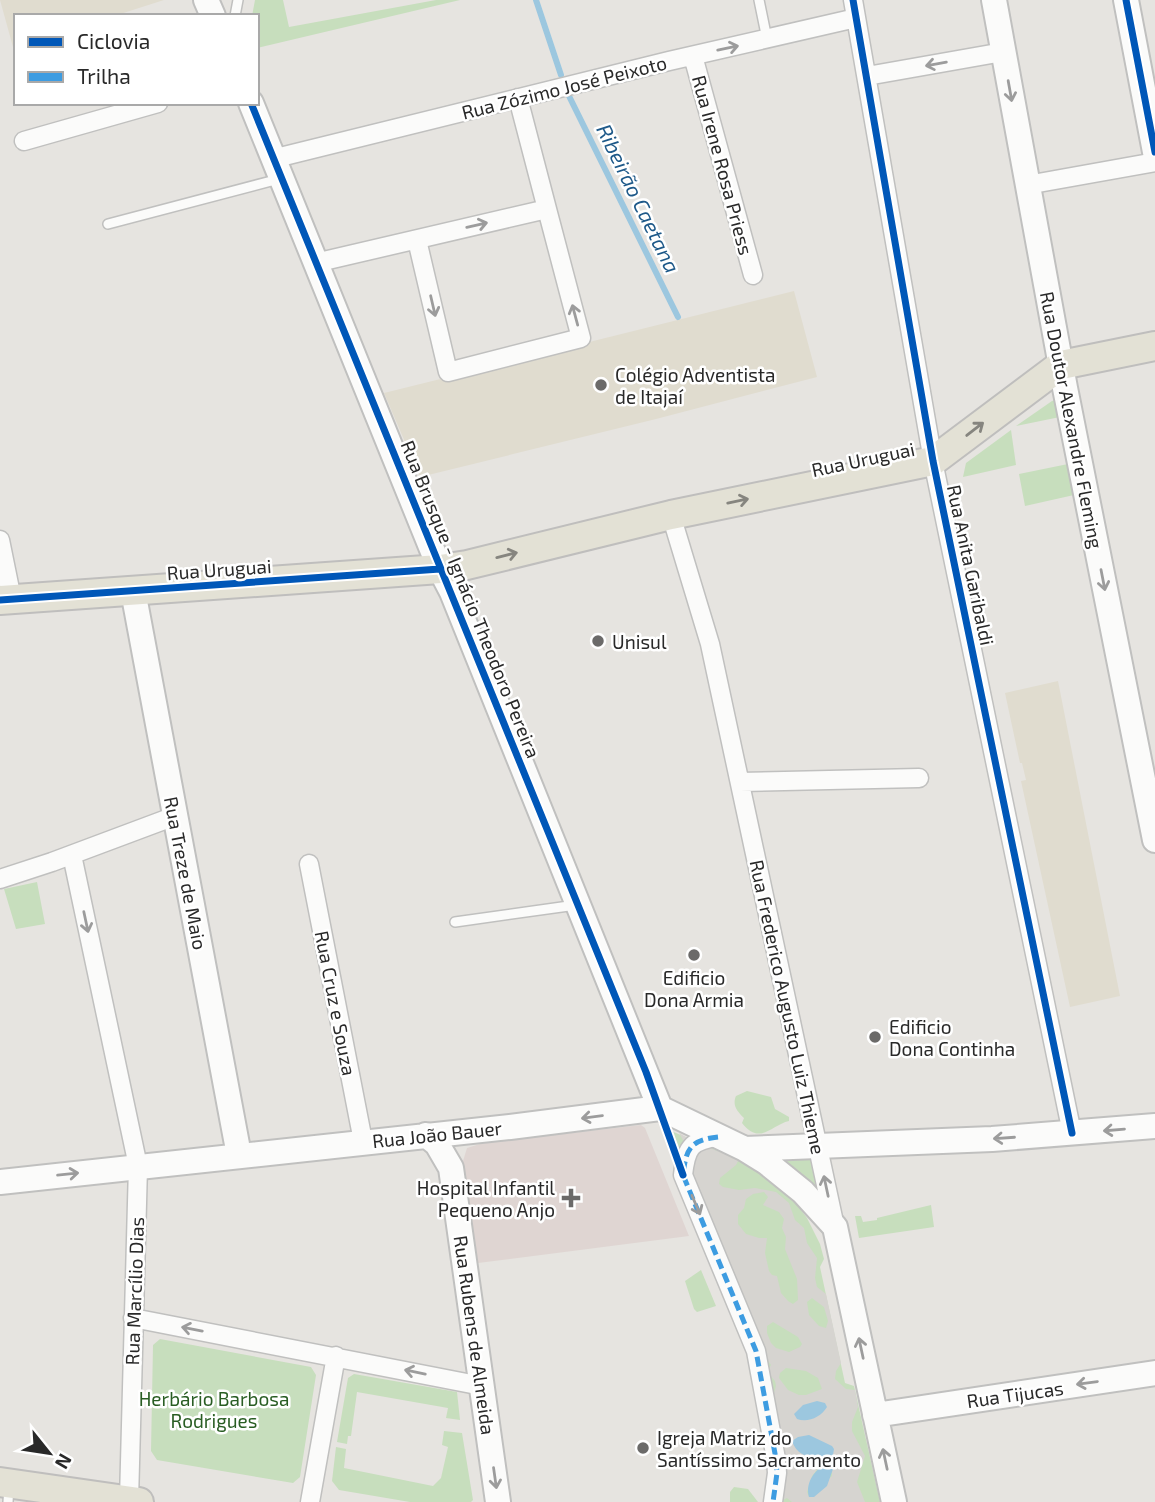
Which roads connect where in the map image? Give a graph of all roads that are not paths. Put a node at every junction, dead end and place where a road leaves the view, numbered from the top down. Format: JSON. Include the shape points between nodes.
{"nodes":[{"id":1,"x":759,"y":0,"type":"edge"},
{"id":2,"x":994,"y":0,"type":"edge"},
{"id":3,"x":1126,"y":0,"type":"edge"},
{"id":4,"x":855,"y":9,"type":"edge"},
{"id":5,"x":767,"y":40,"type":"junction"},
{"id":6,"x":1003,"y":52,"type":"junction"},
{"id":7,"x":693,"y":56,"type":"junction"},
{"id":8,"x":867,"y":76,"type":"junction"},
{"id":9,"x":1149,"y":92,"type":"edge"},
{"id":10,"x":519,"y":98,"type":"junction"},
{"id":11,"x":151,"y":105,"type":"edge"},
{"id":12,"x":252,"y":105,"type":"edge"},
{"id":13,"x":24,"y":141,"type":"dead end"},
{"id":14,"x":1155,"y":152,"type":"edge"},
{"id":15,"x":1155,"y":162,"type":"edge"},
{"id":16,"x":276,"y":169,"type":"junction"},
{"id":17,"x":1027,"y":185,"type":"junction"},
{"id":18,"x":547,"y":209,"type":"junction"},
{"id":19,"x":108,"y":224,"type":"dead end"},
{"id":20,"x":417,"y":240,"type":"junction"},
{"id":21,"x":315,"y":263,"type":"junction"},
{"id":22,"x":753,"y":275,"type":"dead end"},
{"id":23,"x":1155,"y":346,"type":"edge"},
{"id":24,"x":1060,"y":365,"type":"junction"},
{"id":25,"x":933,"y":461,"type":"junction"},
{"id":26,"x":671,"y":515,"type":"junction"},
{"id":27,"x":0,"y":540,"type":"edge"},
{"id":28,"x":440,"y":569,"type":"junction"},
{"id":29,"x":133,"y":591,"type":"junction"},
{"id":30,"x":6,"y":599,"type":"edge"},
{"id":31,"x":919,"y":778,"type":"dead end"},
{"id":32,"x":740,"y":782,"type":"junction"},
{"id":33,"x":175,"y":816,"type":"junction"},
{"id":34,"x":1155,"y":840,"type":"edge"},
{"id":35,"x":72,"y":855,"type":"junction"},
{"id":36,"x":309,"y":864,"type":"dead end"},
{"id":37,"x":0,"y":879,"type":"edge"},
{"id":38,"x":578,"y":904,"type":"junction"},
{"id":39,"x":455,"y":922,"type":"dead end"},
{"id":40,"x":660,"y":1108,"type":"junction"},
{"id":41,"x":1155,"y":1126,"type":"edge"},
{"id":42,"x":470,"y":1131,"type":"junction"},
{"id":43,"x":1072,"y":1133,"type":"junction"},
{"id":44,"x":426,"y":1135,"type":"junction"},
{"id":45,"x":718,"y":1137,"type":"junction"},
{"id":46,"x":363,"y":1141,"type":"junction"},
{"id":47,"x":818,"y":1146,"type":"junction"},
{"id":48,"x":746,"y":1149,"type":"junction"},
{"id":49,"x":239,"y":1155,"type":"junction"},
{"id":50,"x":138,"y":1166,"type":"junction"},
{"id":51,"x":451,"y":1168,"type":"junction"},
{"id":52,"x":0,"y":1182,"type":"edge"},
{"id":53,"x":835,"y":1227,"type":"junction"},
{"id":54,"x":133,"y":1318,"type":"junction"},
{"id":55,"x":336,"y":1356,"type":"junction"},
{"id":56,"x":1155,"y":1373,"type":"edge"},
{"id":57,"x":482,"y":1386,"type":"junction"},
{"id":58,"x":875,"y":1415,"type":"junction"},
{"id":59,"x":6,"y":1489,"type":"edge"},
{"id":60,"x":134,"y":1501,"type":"edge"},
{"id":61,"x":310,"y":1502,"type":"edge"},
{"id":62,"x":498,"y":1502,"type":"edge"},
{"id":63,"x":773,"y":1502,"type":"edge"},
{"id":64,"x":894,"y":1502,"type":"edge"}],
"edges":[{"from":1,"to":5,"type":"lane"},
{"from":2,"to":6,"type":"street","name":"Rua Doutor Alexandre Fleming"},
{"from":3,"to":9,"type":"street"},
{"from":4,"to":5,"type":"street","name":"Rua Zózimo José Peixoto"},
{"from":4,"to":8,"type":"street","name":"Rua Anita Garibaldi"},
{"from":7,"to":5,"type":"street","name":"Rua Zózimo José Peixoto","one_way":true},
{"from":6,"to":8,"type":"street","one_way":true},
{"from":6,"to":17,"type":"street","name":"Rua Doutor Alexandre Fleming","one_way":true},
{"from":7,"to":10,"type":"street","name":"Rua Zózimo José Peixoto"},
{"from":7,"to":22,"type":"street","name":"Rua Irene Rosa Priess"},
{"from":8,"to":25,"type":"street","name":"Rua Anita Garibaldi"},
{"from":9,"to":14,"type":"street"},
{"from":10,"to":16,"type":"street","name":"Rua Zózimo José Peixoto"},
{"from":10,"to":18,"type":"street"},
{"from":11,"to":13,"type":"street"},
{"from":12,"to":16,"type":"street","name":"Rua Brusque - Ignácio Theodoro Pereira"},
{"from":15,"to":17,"type":"street"},
{"from":16,"to":19,"type":"lane"},
{"from":16,"to":21,"type":"street","name":"Rua Brusque - Ignácio Theodoro Pereira"},
{"from":17,"to":24,"type":"street","name":"Rua Doutor Alexandre Fleming"},
{"from":20,"to":18,"type":"street","one_way":true},
{"from":20,"to":18,"type":"street","one_way":true,"via":[[448,372],[581,338]]},
{"from":20,"to":21,"type":"street"},
{"from":21,"to":28,"type":"street","name":"Rua Brusque - Ignácio Theodoro Pereira"},
{"from":23,"to":24,"type":"main road","name":"Rua Uruguai"},
{"from":25,"to":24,"type":"main road","name":"Rua Uruguai","one_way":true},
{"from":24,"to":34,"type":"street","name":"Rua Doutor Alexandre Fleming","one_way":true},
{"from":26,"to":25,"type":"main road","name":"Rua Uruguai","one_way":true},
{"from":25,"to":43,"type":"street","name":"Rua Anita Garibaldi"},
{"from":28,"to":26,"type":"main road","name":"Rua Uruguai","one_way":true},
{"from":26,"to":32,"type":"street","name":"Rua Frederico Augusto Luiz Thieme","via":[[710,644]]},
{"from":27,"to":30,"type":"street"},
{"from":28,"to":29,"type":"main road","name":"Rua Uruguai"},
{"from":28,"to":38,"type":"street","name":"Rua Brusque - Ignácio Theodoro Pereira"},
{"from":29,"to":30,"type":"main road","name":"Rua Uruguai"},
{"from":29,"to":33,"type":"street","name":"Rua Treze de Maio"},
{"from":31,"to":32,"type":"street"},
{"from":32,"to":47,"type":"street","name":"Rua Frederico Augusto Luiz Thieme"},
{"from":33,"to":35,"type":"street"},
{"from":33,"to":49,"type":"street","name":"Rua Treze de Maio"},
{"from":35,"to":37,"type":"street"},
{"from":35,"to":50,"type":"street","name":"Rua Marcílio Dias","one_way":true},
{"from":36,"to":46,"type":"street","name":"Rua Cruz e Souza"},
{"from":38,"to":39,"type":"lane"},
{"from":38,"to":40,"type":"street","name":"Rua Brusque - Ignácio Theodoro Pereira"},
{"from":40,"to":42,"type":"street","name":"Rua João Bauer","one_way":true},
{"from":40,"to":45,"type":"street"},
{"from":41,"to":43,"type":"street","one_way":true},
{"from":42,"to":44,"type":"street","name":"Rua João Bauer"},
{"from":42,"to":51,"type":"street","via":[[454,1154]]},
{"from":43,"to":47,"type":"street","one_way":true},
{"from":44,"to":46,"type":"street","name":"Rua João Bauer"},
{"from":44,"to":51,"type":"street","name":"Rua Rubens de Almeida"},
{"from":45,"to":48,"type":"street"},
{"from":45,"to":63,"type":"street","one_way":true,"via":[[695,1142],[685,1159],[683,1175],[757,1351],[776,1459]]},
{"from":46,"to":49,"type":"street","name":"Rua João Bauer"},
{"from":47,"to":48,"type":"street"},
{"from":53,"to":47,"type":"street","name":"Rua Frederico Augusto Luiz Thieme","one_way":true},
{"from":48,"to":53,"type":"street","via":[[785,1176]]},
{"from":49,"to":50,"type":"street","name":"Rua João Bauer"},
{"from":52,"to":50,"type":"street","name":"Rua João Bauer","one_way":true},
{"from":50,"to":54,"type":"street","name":"Rua Marcílio Dias"},
{"from":51,"to":57,"type":"street","name":"Rua Rubens de Almeida"},
{"from":58,"to":53,"type":"street","name":"Rua Frederico Augusto Luiz Thieme","one_way":true},
{"from":55,"to":54,"type":"street","one_way":true},
{"from":54,"to":60,"type":"street","name":"Rua Marcílio Dias"},
{"from":57,"to":55,"type":"street","one_way":true},
{"from":55,"to":61,"type":"street"},
{"from":56,"to":58,"type":"street","name":"Rua Tijucas","one_way":true},
{"from":57,"to":62,"type":"street","name":"Rua Rubens de Almeida","one_way":true},
{"from":64,"to":58,"type":"street","name":"Rua Frederico Augusto Luiz Thieme","one_way":true},
{"from":59,"to":60,"type":"main road"}]}
